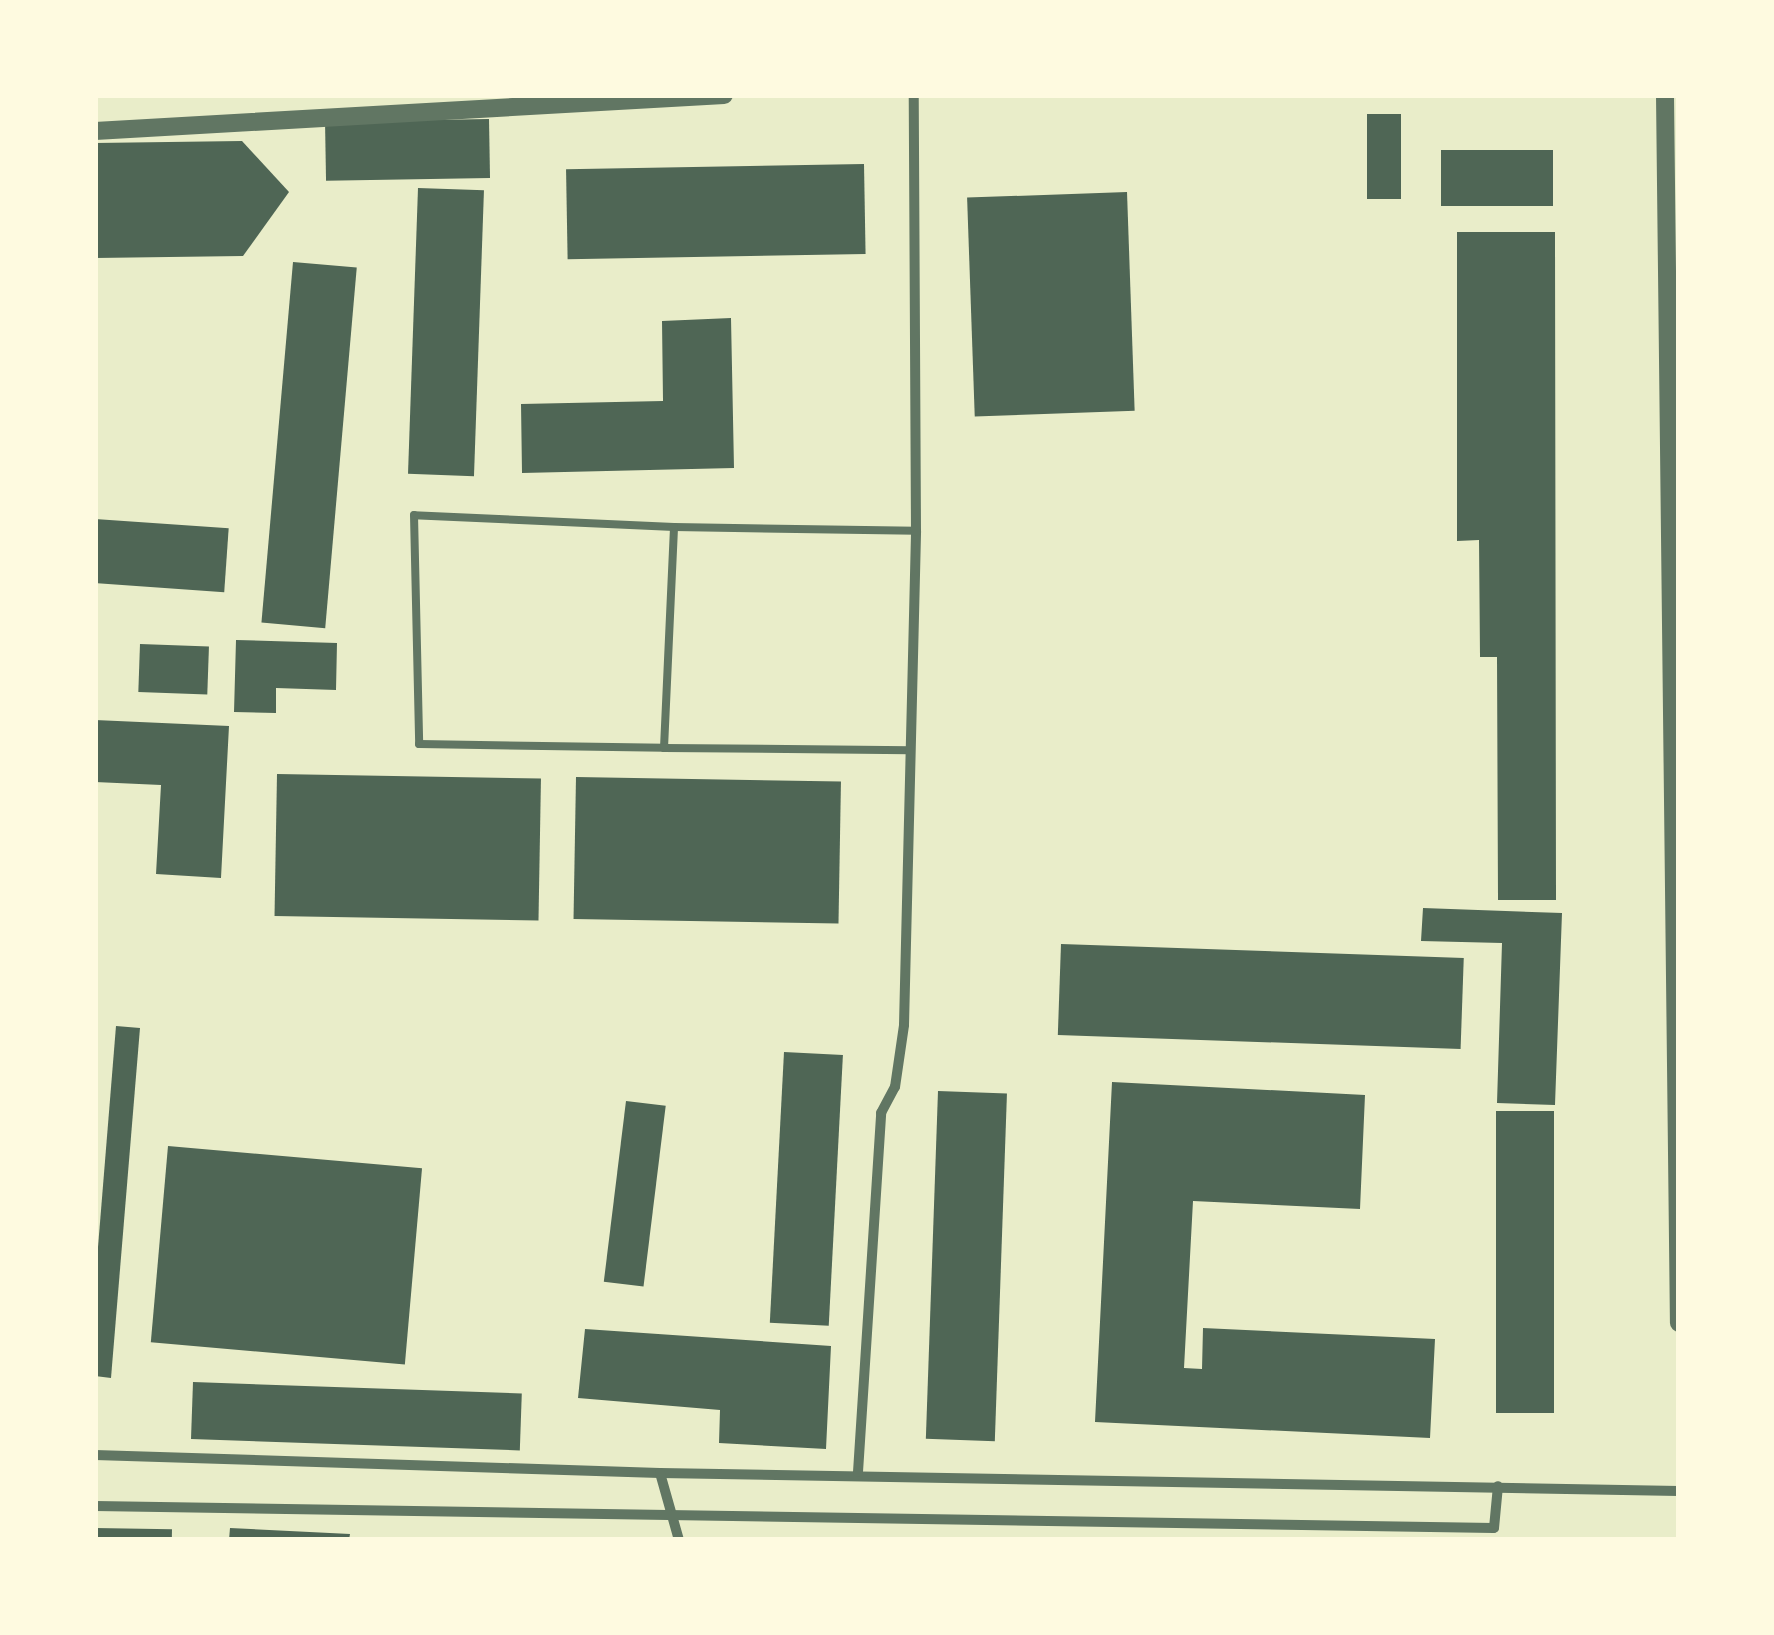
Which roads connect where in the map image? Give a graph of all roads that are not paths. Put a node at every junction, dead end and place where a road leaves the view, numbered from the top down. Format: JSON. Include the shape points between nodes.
{"nodes":[{"id":1,"x":724,"y":95,"type":"edge"},
{"id":2,"x":914,"y":95,"type":"edge"},
{"id":3,"x":1665,"y":95,"type":"edge"},
{"id":4,"x":95,"y":131,"type":"edge"},
{"id":5,"x":674,"y":527,"type":"junction"},
{"id":6,"x":916,"y":530,"type":"junction"},
{"id":7,"x":1674,"y":530,"type":"edge"},
{"id":8,"x":664,"y":748,"type":"junction"},
{"id":9,"x":910,"y":750,"type":"junction"},
{"id":10,"x":1679,"y":1323,"type":"edge"},
{"id":11,"x":95,"y":1455,"type":"edge"},
{"id":12,"x":858,"y":1472,"type":"junction"},
{"id":13,"x":660,"y":1473,"type":"junction"},
{"id":14,"x":1498,"y":1486,"type":"junction"},
{"id":15,"x":1679,"y":1491,"type":"edge"},
{"id":16,"x":95,"y":1506,"type":"edge"},
{"id":17,"x":671,"y":1517,"type":"junction"},
{"id":18,"x":678,"y":1540,"type":"edge"}],
"edges":[{"from":1,"to":4,"type":"street"},
{"from":2,"to":6,"type":"street"},
{"from":3,"to":7,"type":"street"},
{"from":5,"to":6,"type":"lane"},
{"from":5,"to":8,"type":"lane"},
{"from":5,"to":8,"type":"lane","via":[[414,514],[419,744]]},
{"from":6,"to":9,"type":"street"},
{"from":7,"to":10,"type":"street"},
{"from":8,"to":9,"type":"lane"},
{"from":9,"to":12,"type":"street","via":[[904,1025],[895,1088],[881,1113]]},
{"from":11,"to":13,"type":"street"},
{"from":12,"to":13,"type":"street"},
{"from":12,"to":14,"type":"street"},
{"from":13,"to":17,"type":"street"},
{"from":14,"to":15,"type":"street"},
{"from":14,"to":17,"type":"street","via":[[1494,1528]]},
{"from":16,"to":17,"type":"street"},
{"from":17,"to":18,"type":"street"}]}
